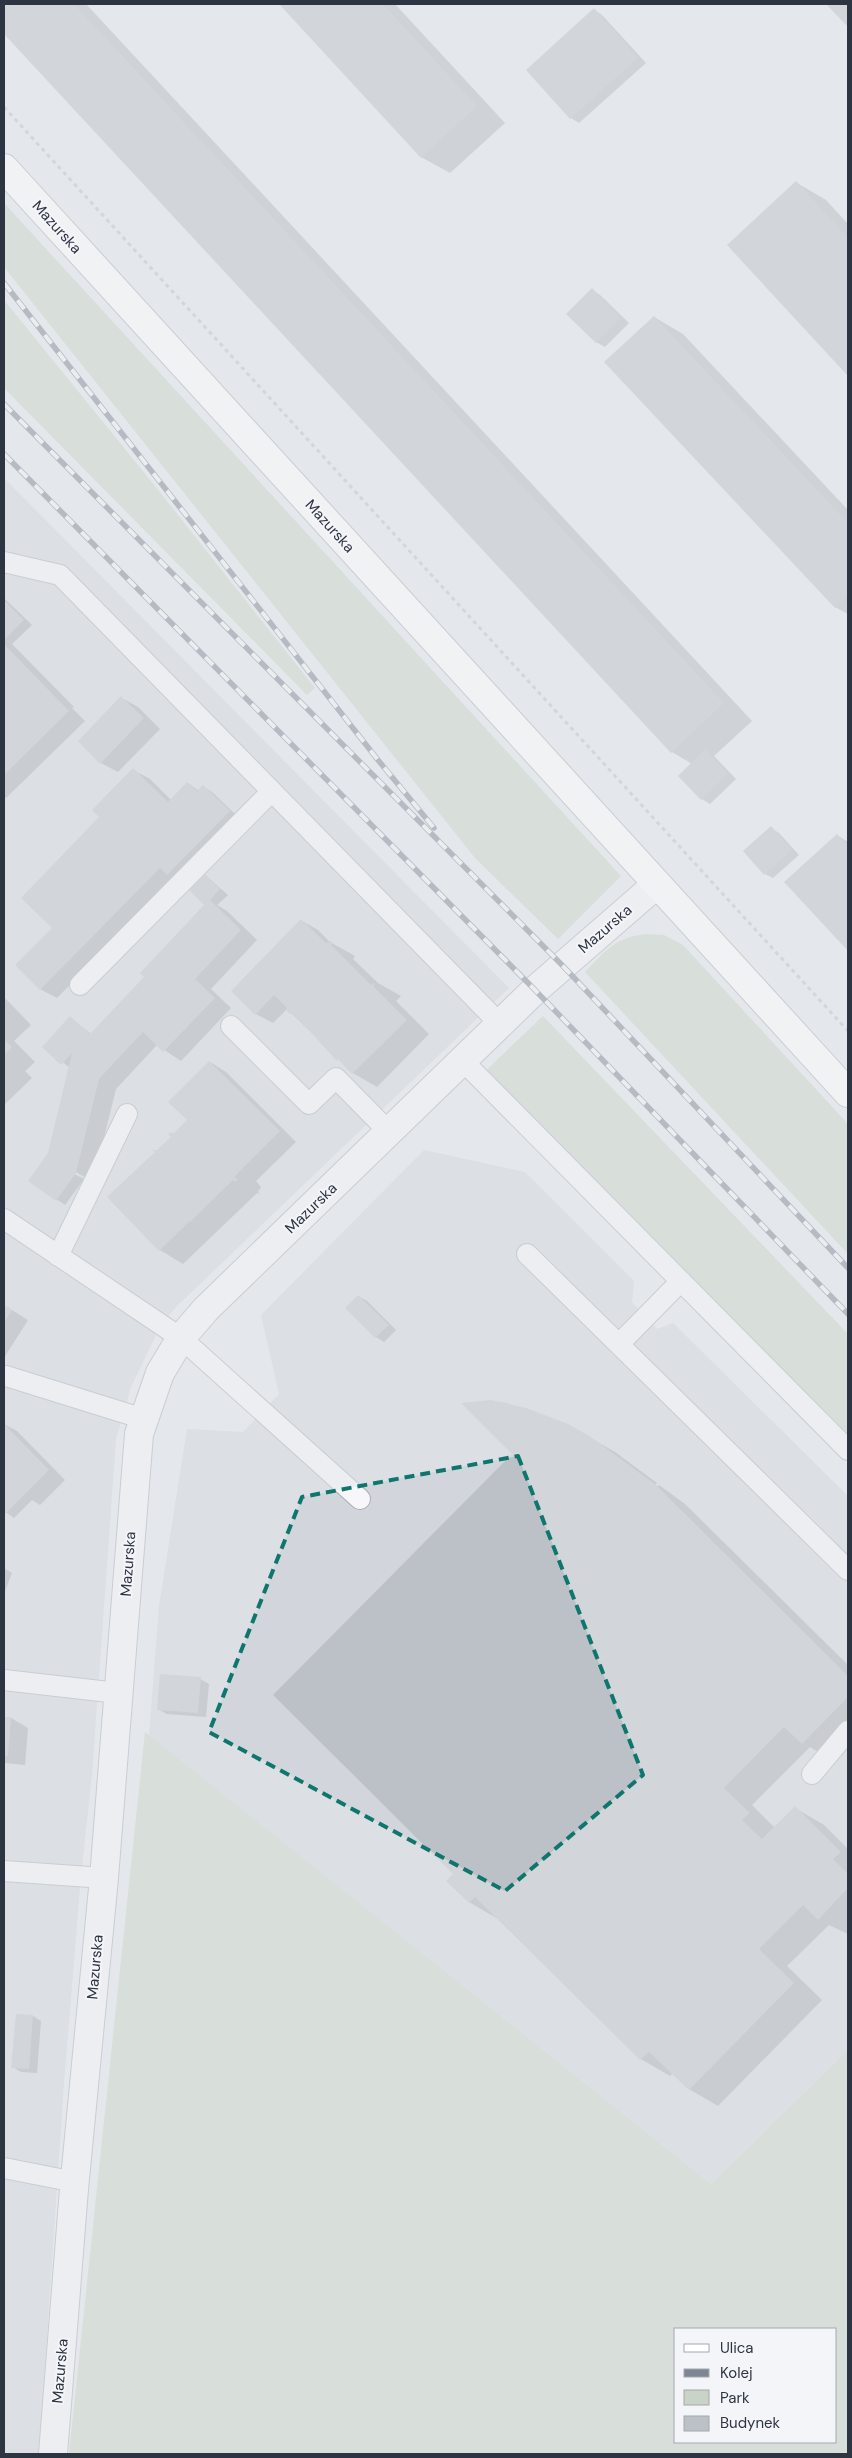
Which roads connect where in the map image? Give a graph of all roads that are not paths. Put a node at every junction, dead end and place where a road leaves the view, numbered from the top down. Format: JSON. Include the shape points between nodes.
{"nodes":[{"id":1,"x":4,"y":168,"type":"edge"},
{"id":2,"x":4,"y":562,"type":"edge"},
{"id":3,"x":272,"y":791,"type":"junction"},
{"id":4,"x":657,"y":884,"type":"junction"},
{"id":5,"x":80,"y":985,"type":"dead end"},
{"id":6,"x":500,"y":1024,"type":"junction"},
{"id":7,"x":232,"y":1026,"type":"dead end"},
{"id":8,"x":462,"y":1060,"type":"junction"},
{"id":9,"x":848,"y":1093,"type":"edge"},
{"id":10,"x":127,"y":1114,"type":"dead end"},
{"id":11,"x":389,"y":1132,"type":"junction"},
{"id":12,"x":4,"y":1220,"type":"edge"},
{"id":13,"x":527,"y":1254,"type":"dead end"},
{"id":14,"x":58,"y":1256,"type":"junction"},
{"id":15,"x":681,"y":1281,"type":"junction"},
{"id":16,"x":182,"y":1338,"type":"junction"},
{"id":17,"x":618,"y":1344,"type":"junction"},
{"id":18,"x":6,"y":1376,"type":"dead end"},
{"id":19,"x":144,"y":1419,"type":"junction"},
{"id":20,"x":848,"y":1450,"type":"edge"},
{"id":21,"x":360,"y":1499,"type":"dead end"},
{"id":22,"x":848,"y":1570,"type":"edge"},
{"id":23,"x":4,"y":1680,"type":"edge"},
{"id":24,"x":118,"y":1693,"type":"junction"},
{"id":25,"x":848,"y":1731,"type":"edge"},
{"id":26,"x":812,"y":1774,"type":"dead end"},
{"id":27,"x":4,"y":1871,"type":"edge"},
{"id":28,"x":104,"y":1878,"type":"junction"},
{"id":29,"x":4,"y":2168,"type":"edge"},
{"id":30,"x":75,"y":2182,"type":"junction"},
{"id":31,"x":53,"y":2454,"type":"edge"}],
"edges":[{"from":1,"to":4,"type":"main road","name":"Mazurska"},
{"from":2,"to":3,"type":"lane","via":[[60,574]]},
{"from":3,"to":5,"type":"lane"},
{"from":3,"to":6,"type":"lane"},
{"from":4,"to":6,"type":"street","name":"Mazurska","via":[[562,965]]},
{"from":4,"to":9,"type":"main road","name":"Mazurska"},
{"from":6,"to":8,"type":"street","name":"Mazurska"},
{"from":7,"to":11,"type":"lane","via":[[309,1104],[336,1078]]},
{"from":8,"to":11,"type":"street","name":"Mazurska"},
{"from":8,"to":15,"type":"lane"},
{"from":10,"to":14,"type":"lane"},
{"from":11,"to":16,"type":"street","name":"Mazurska","via":[[206,1309]]},
{"from":12,"to":14,"type":"lane"},
{"from":13,"to":17,"type":"lane"},
{"from":14,"to":16,"type":"lane"},
{"from":15,"to":17,"type":"lane"},
{"from":15,"to":20,"type":"lane"},
{"from":16,"to":19,"type":"street","name":"Mazurska","via":[[160,1373]]},
{"from":16,"to":21,"type":"lane"},
{"from":17,"to":22,"type":"lane"},
{"from":18,"to":19,"type":"lane"},
{"from":19,"to":24,"type":"street","name":"Mazurska","via":[[139,1434]]},
{"from":23,"to":24,"type":"lane"},
{"from":24,"to":28,"type":"street","name":"Mazurska"},
{"from":25,"to":26,"type":"lane"},
{"from":27,"to":28,"type":"lane"},
{"from":28,"to":30,"type":"street","name":"Mazurska"},
{"from":29,"to":30,"type":"lane"},
{"from":30,"to":31,"type":"street","name":"Mazurska"}]}
